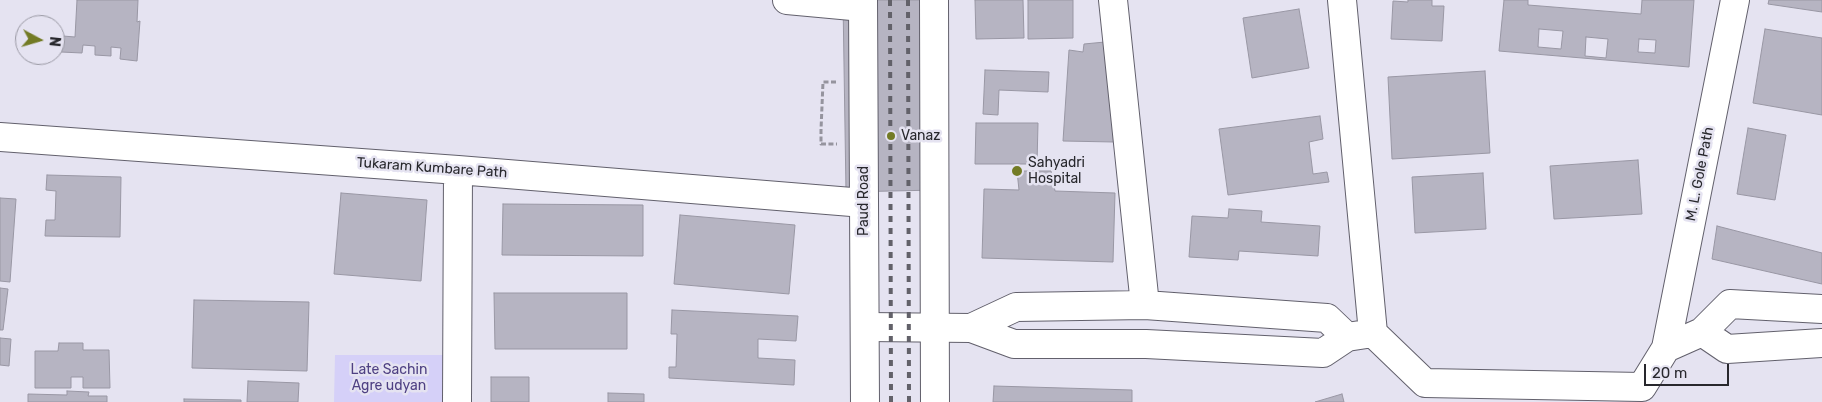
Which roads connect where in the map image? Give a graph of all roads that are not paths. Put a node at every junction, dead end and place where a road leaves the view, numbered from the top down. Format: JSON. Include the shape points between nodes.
{"nodes":[{"id":1,"x":787,"y":0,"type":"edge"},
{"id":2,"x":934,"y":0,"type":"edge"},
{"id":3,"x":1113,"y":0,"type":"edge"},
{"id":4,"x":1342,"y":0,"type":"edge"},
{"id":5,"x":1735,"y":0,"type":"edge"},
{"id":6,"x":863,"y":4,"type":"edge"},
{"id":7,"x":0,"y":138,"type":"edge"},
{"id":8,"x":458,"y":170,"type":"junction"},
{"id":9,"x":864,"y":203,"type":"junction"},
{"id":10,"x":1145,"y":305,"type":"junction"},
{"id":11,"x":1822,"y":309,"type":"edge"},
{"id":12,"x":866,"y":327,"type":"junction"},
{"id":13,"x":936,"y":327,"type":"junction"},
{"id":14,"x":971,"y":328,"type":"junction"},
{"id":15,"x":1702,"y":332,"type":"junction"},
{"id":16,"x":1360,"y":335,"type":"junction"},
{"id":17,"x":1822,"y":343,"type":"edge"},
{"id":18,"x":1666,"y":348,"type":"junction"},
{"id":19,"x":1426,"y":392,"type":"edge"},
{"id":20,"x":1640,"y":394,"type":"edge"},
{"id":21,"x":457,"y":402,"type":"edge"},
{"id":22,"x":865,"y":402,"type":"edge"},
{"id":23,"x":936,"y":402,"type":"edge"}],
"edges":[{"from":1,"to":6,"type":"street"},
{"from":2,"to":13,"type":"street"},
{"from":3,"to":10,"type":"street"},
{"from":4,"to":16,"type":"street"},
{"from":5,"to":18,"type":"street","name":"M. L. Gole Path"},
{"from":6,"to":9,"type":"street","name":"Paud Road"},
{"from":7,"to":8,"type":"street","name":"Tukaram Kumbare Path"},
{"from":8,"to":9,"type":"street","name":"Tukaram Kumbare Path"},
{"from":8,"to":21,"type":"street"},
{"from":9,"to":12,"type":"street","name":"Paud Road"},
{"from":10,"to":14,"type":"street","via":[[1016,307]]},
{"from":10,"to":16,"type":"street","via":[[1327,318]]},
{"from":11,"to":15,"type":"street","via":[[1730,304]]},
{"from":12,"to":13,"type":"street"},
{"from":12,"to":22,"type":"street","name":"Paud Road"},
{"from":13,"to":14,"type":"street"},
{"from":13,"to":23,"type":"street"},
{"from":14,"to":16,"type":"street","via":[[1014,344],[1146,344],[1323,353]]},
{"from":15,"to":17,"type":"street","via":[[1727,349]]},
{"from":15,"to":18,"type":"street"},
{"from":16,"to":19,"type":"street"},
{"from":18,"to":20,"type":"street"},
{"from":19,"to":20,"type":"street"}]}
